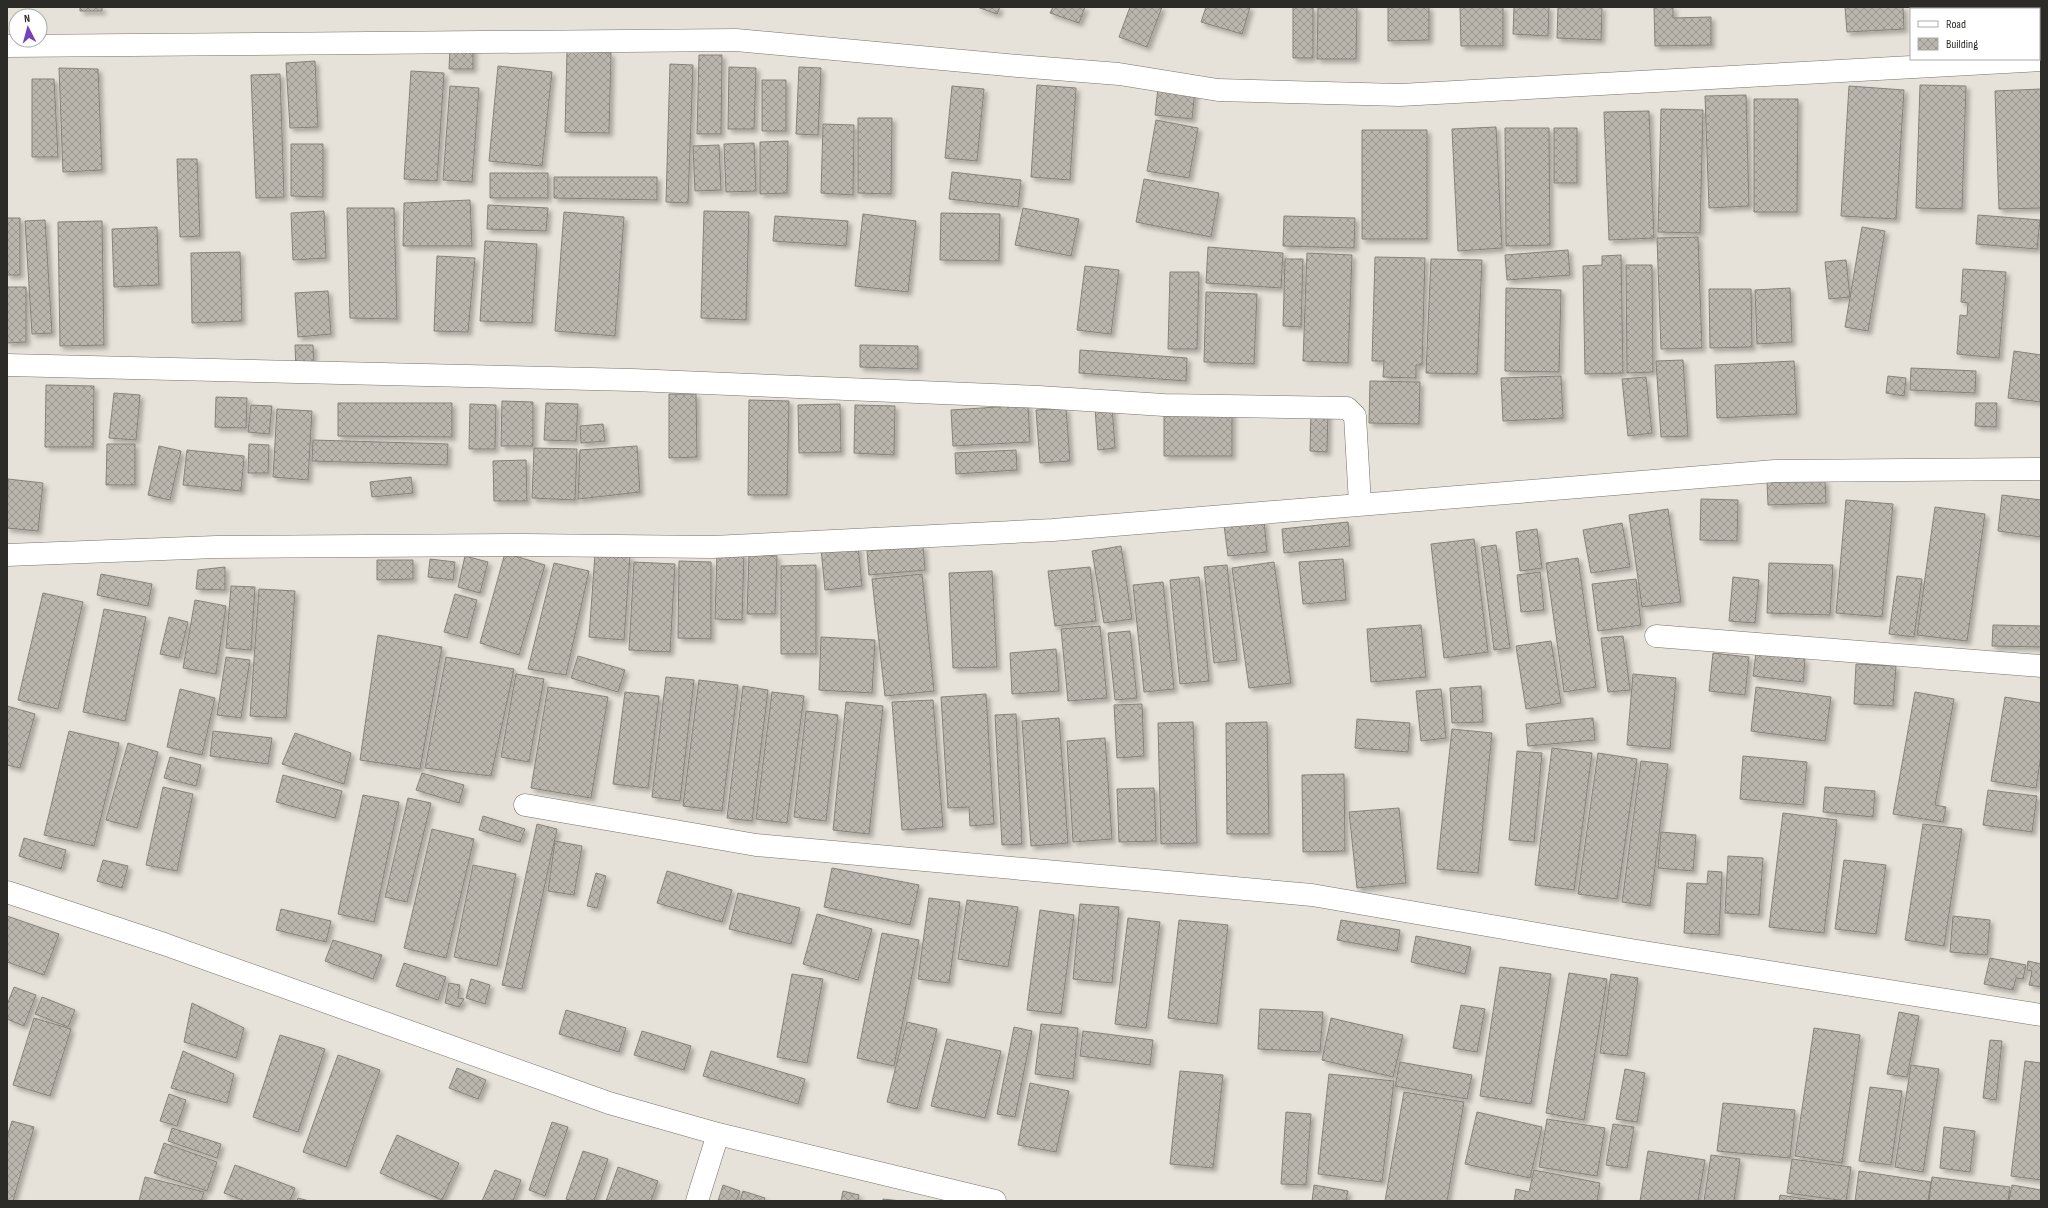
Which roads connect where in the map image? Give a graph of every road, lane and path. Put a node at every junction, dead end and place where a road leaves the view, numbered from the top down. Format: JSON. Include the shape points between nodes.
{"nodes":[{"id":1,"x":7,"y":46,"type":"edge"},
{"id":2,"x":2041,"y":60,"type":"edge"},
{"id":3,"x":7,"y":366,"type":"edge"},
{"id":4,"x":2041,"y":469,"type":"edge"},
{"id":5,"x":1360,"y":504,"type":"junction"},
{"id":6,"x":7,"y":555,"type":"edge"},
{"id":7,"x":1656,"y":636,"type":"dead end"},
{"id":8,"x":2041,"y":666,"type":"edge"},
{"id":9,"x":525,"y":805,"type":"dead end"},
{"id":10,"x":7,"y":892,"type":"edge"},
{"id":11,"x":2041,"y":1015,"type":"edge"},
{"id":12,"x":718,"y":1134,"type":"junction"},
{"id":13,"x":697,"y":1201,"type":"edge"},
{"id":14,"x":995,"y":1201,"type":"edge"}],
"edges":[{"from":1,"to":2,"type":"street","via":[[736,40],[1119,74],[1218,90],[1400,95]]},
{"from":3,"to":5,"type":"street","via":[[633,380],[1039,397],[1164,405],[1347,408],[1355,416]]},
{"from":4,"to":5,"type":"street","via":[[1775,471]]},
{"from":5,"to":6,"type":"street","via":[[1053,530],[712,547],[216,547]]},
{"from":7,"to":8,"type":"street"},
{"from":9,"to":11,"type":"street","via":[[756,845],[1312,895],[1631,950]]},
{"from":10,"to":12,"type":"street","via":[[164,944],[609,1103]]},
{"from":12,"to":13,"type":"street"},
{"from":12,"to":14,"type":"street"}]}
